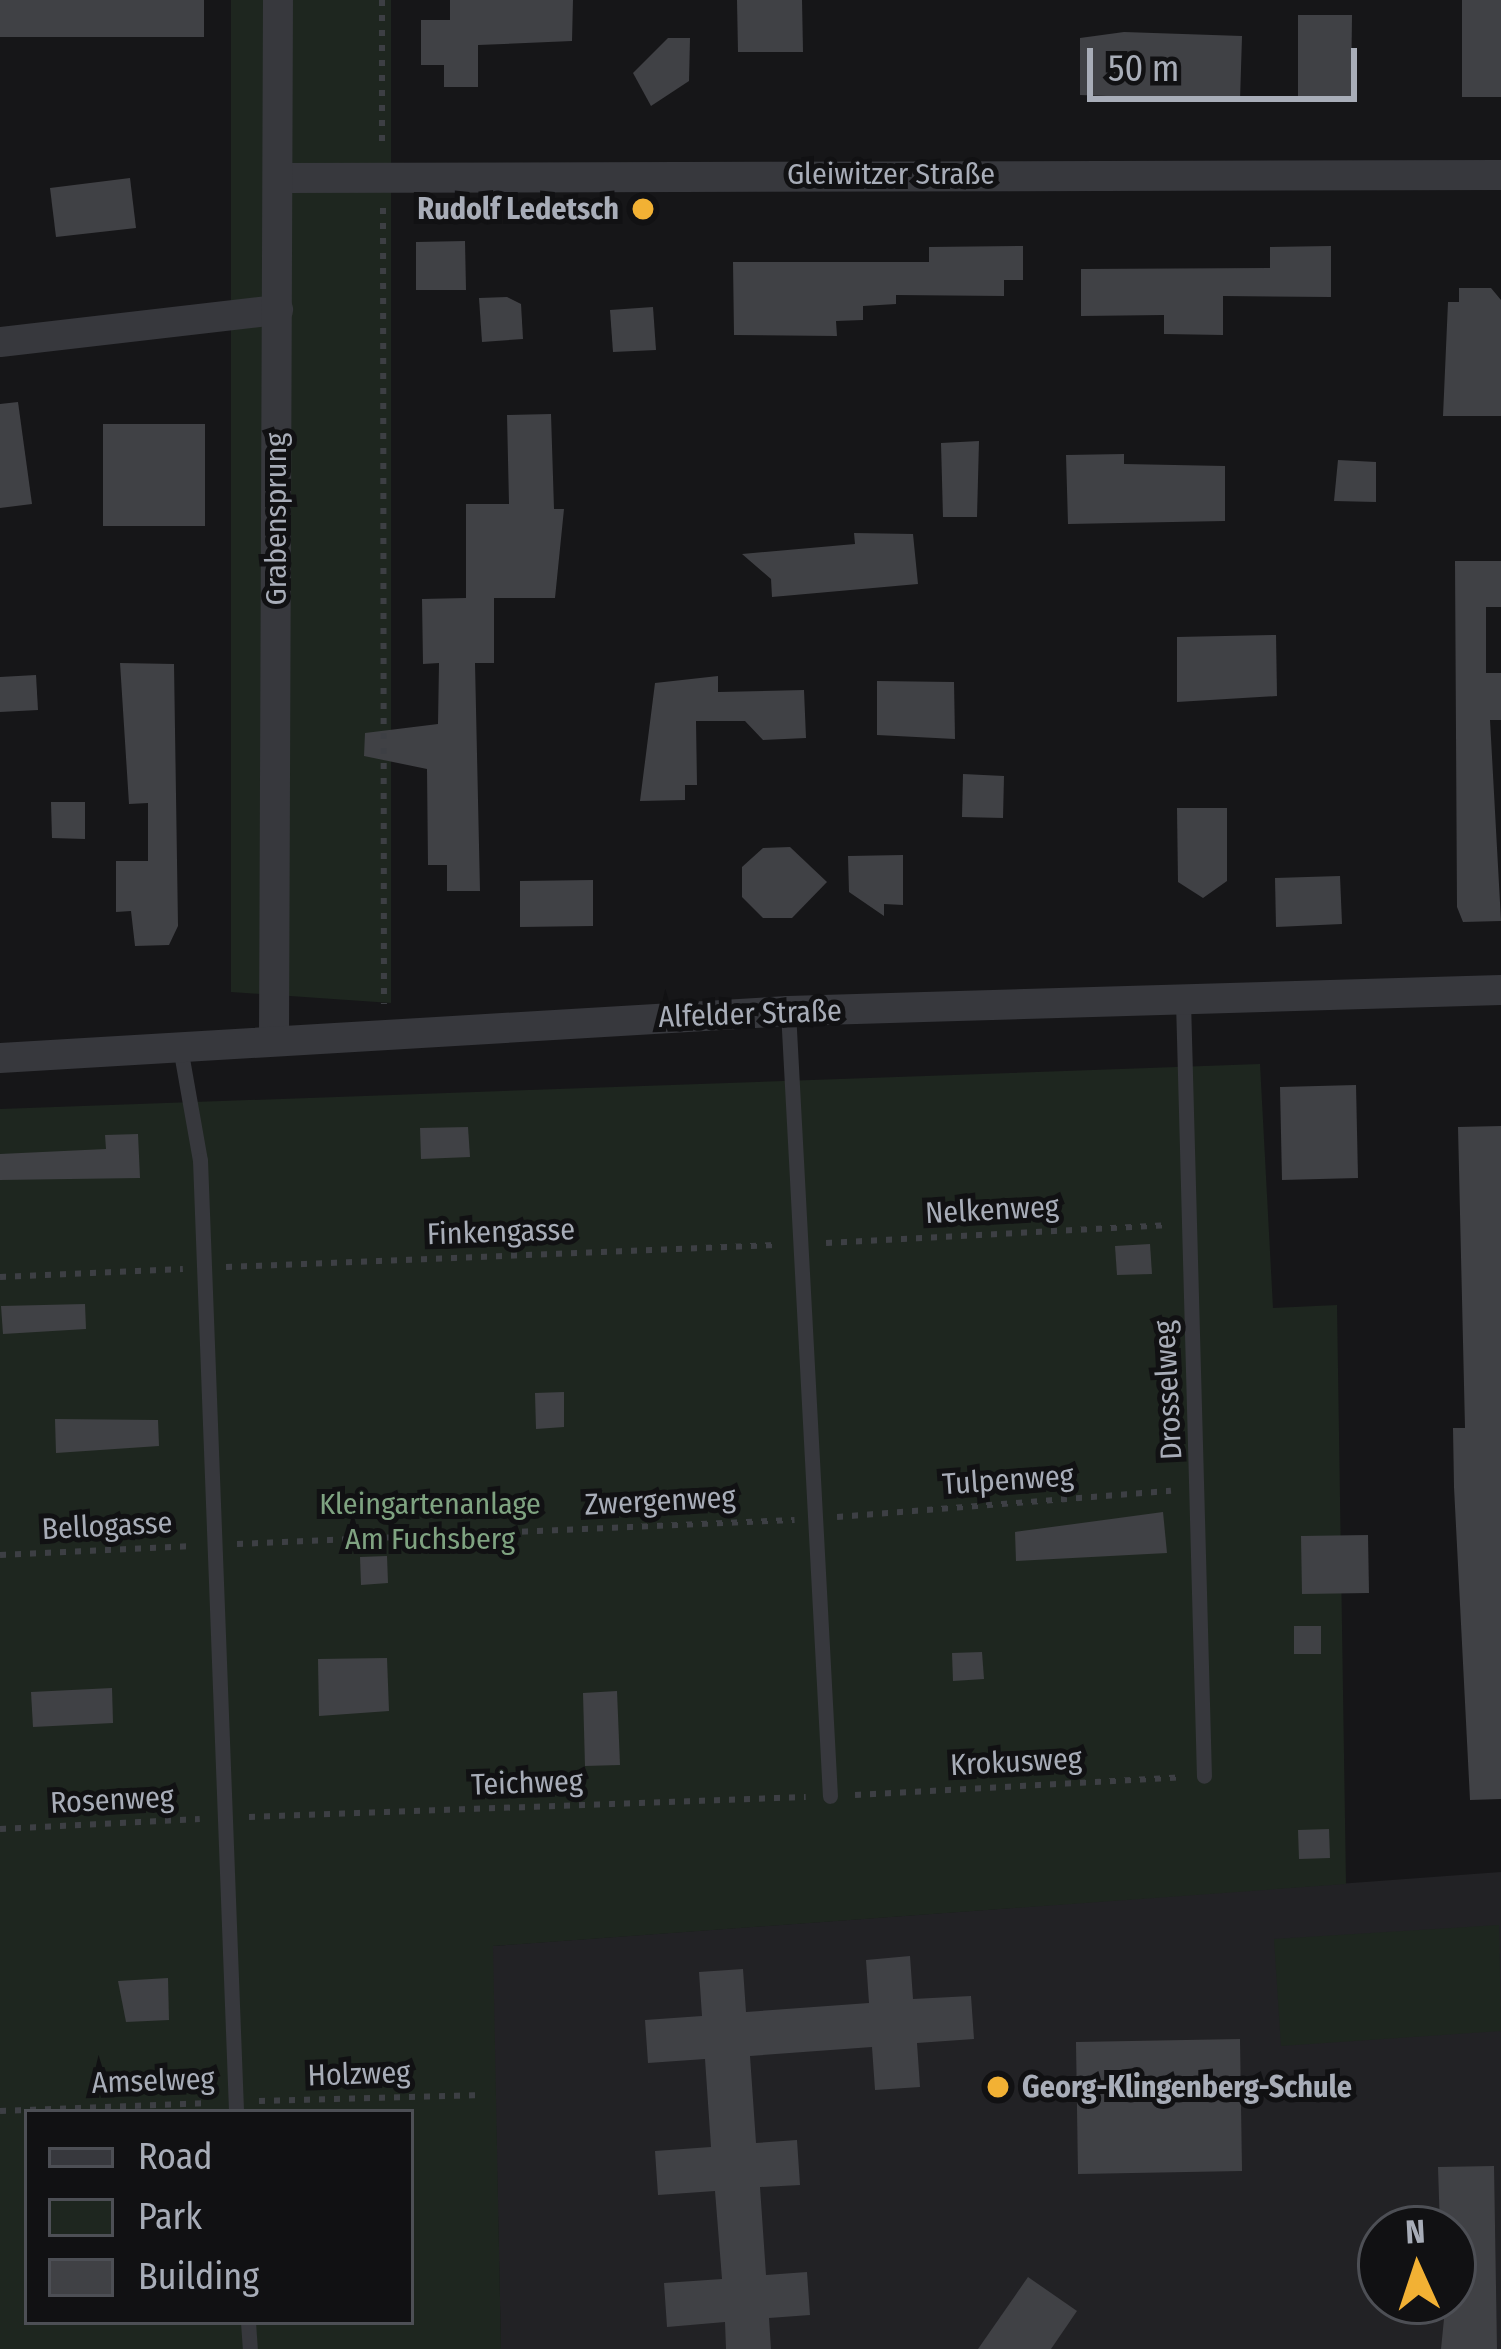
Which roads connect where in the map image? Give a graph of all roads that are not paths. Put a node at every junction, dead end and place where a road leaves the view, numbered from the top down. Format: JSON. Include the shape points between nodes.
{"nodes":[{"id":1,"x":278,"y":0,"type":"edge"},
{"id":2,"x":1501,"y":175,"type":"edge"},
{"id":3,"x":280,"y":178,"type":"junction"},
{"id":4,"x":278,"y":310,"type":"junction"},
{"id":5,"x":0,"y":342,"type":"edge"},
{"id":6,"x":1501,"y":990,"type":"edge"},
{"id":7,"x":1183,"y":1001,"type":"junction"},
{"id":8,"x":788,"y":1011,"type":"junction"},
{"id":9,"x":274,"y":1038,"type":"junction"},
{"id":10,"x":181,"y":1047,"type":"junction"},
{"id":11,"x":0,"y":1058,"type":"edge"},
{"id":12,"x":1204,"y":1776,"type":"road end"},
{"id":13,"x":830,"y":1796,"type":"road end"},
{"id":14,"x":235,"y":2107,"type":"edge"}],
"edges":[{"from":1,"to":3,"type":"street","name":"Grabensprung"},
{"from":2,"to":3,"type":"street","name":"Gleiwitzer Straße"},
{"from":3,"to":4,"type":"street","name":"Grabensprung"},
{"from":4,"to":5,"type":"street"},
{"from":4,"to":9,"type":"street","name":"Grabensprung"},
{"from":6,"to":7,"type":"street","name":"Alfelder Straße"},
{"from":7,"to":8,"type":"street","name":"Alfelder Straße"},
{"from":7,"to":12,"type":"lane","name":"Drosselweg"},
{"from":8,"to":9,"type":"street","name":"Alfelder Straße"},
{"from":8,"to":13,"type":"lane"},
{"from":9,"to":10,"type":"street","name":"Alfelder Straße"},
{"from":10,"to":11,"type":"street","name":"Alfelder Straße"},
{"from":10,"to":14,"type":"lane","via":[[205,1268]]}]}
